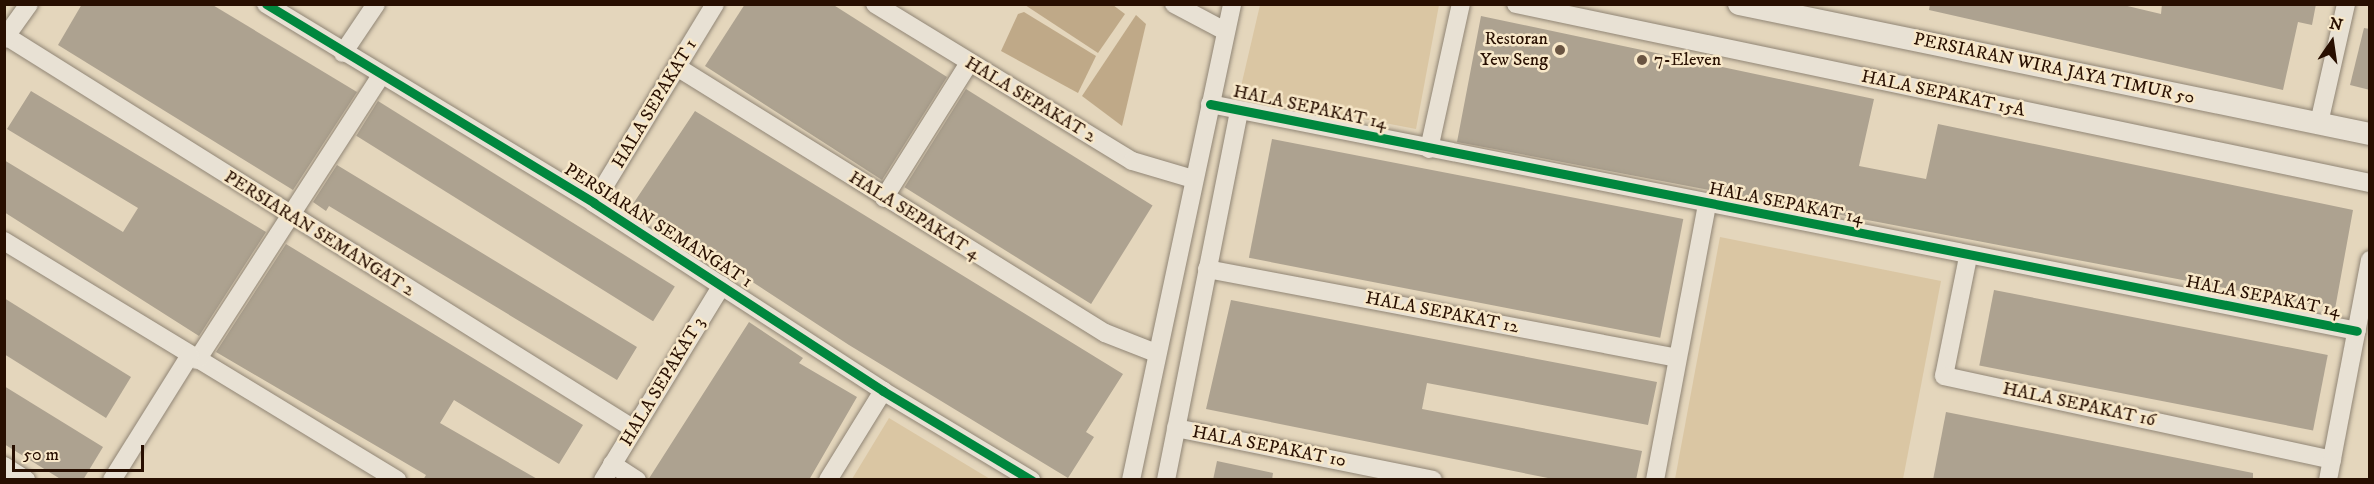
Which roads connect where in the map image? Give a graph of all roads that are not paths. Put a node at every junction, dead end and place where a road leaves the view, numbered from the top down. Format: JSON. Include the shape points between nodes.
{"nodes":[{"id":1,"x":29,"y":4,"type":"edge"},
{"id":2,"x":266,"y":4,"type":"edge"},
{"id":3,"x":376,"y":4,"type":"edge"},
{"id":4,"x":715,"y":4,"type":"edge"},
{"id":5,"x":875,"y":4,"type":"edge"},
{"id":6,"x":1174,"y":4,"type":"edge"},
{"id":7,"x":1232,"y":4,"type":"edge"},
{"id":8,"x":1461,"y":4,"type":"edge"},
{"id":9,"x":1516,"y":4,"type":"edge"},
{"id":10,"x":1739,"y":4,"type":"edge"},
{"id":11,"x":2346,"y":4,"type":"edge"},
{"id":12,"x":1225,"y":31,"type":"junction"},
{"id":13,"x":5,"y":38,"type":"edge"},
{"id":14,"x":343,"y":53,"type":"junction"},
{"id":15,"x":969,"y":63,"type":"junction"},
{"id":16,"x":677,"y":67,"type":"junction"},
{"id":17,"x":381,"y":76,"type":"junction"},
{"id":18,"x":1210,"y":104,"type":"junction"},
{"id":19,"x":1239,"y":111,"type":"junction"},
{"id":20,"x":2319,"y":123,"type":"junction"},
{"id":21,"x":2370,"y":134,"type":"edge"},
{"id":22,"x":1429,"y":149,"type":"junction"},
{"id":23,"x":1193,"y":179,"type":"junction"},
{"id":24,"x":2370,"y":183,"type":"edge"},
{"id":25,"x":884,"y":198,"type":"junction"},
{"id":26,"x":594,"y":203,"type":"junction"},
{"id":27,"x":1707,"y":204,"type":"junction"},
{"id":28,"x":290,"y":216,"type":"junction"},
{"id":29,"x":4,"y":241,"type":"edge"},
{"id":30,"x":1968,"y":257,"type":"junction"},
{"id":31,"x":2370,"y":260,"type":"edge"},
{"id":32,"x":1207,"y":269,"type":"junction"},
{"id":33,"x":722,"y":285,"type":"junction"},
{"id":34,"x":2358,"y":331,"type":"junction"},
{"id":35,"x":1156,"y":353,"type":"junction"},
{"id":36,"x":1676,"y":357,"type":"junction"},
{"id":37,"x":194,"y":358,"type":"junction"},
{"id":38,"x":883,"y":391,"type":"junction"},
{"id":39,"x":1176,"y":428,"type":"junction"},
{"id":40,"x":634,"y":429,"type":"junction"},
{"id":41,"x":2332,"y":459,"type":"junction"},
{"id":42,"x":4,"y":466,"type":"edge"},
{"id":43,"x":608,"y":472,"type":"edge"},
{"id":44,"x":26,"y":480,"type":"edge"},
{"id":45,"x":112,"y":480,"type":"edge"},
{"id":46,"x":397,"y":480,"type":"edge"},
{"id":47,"x":638,"y":480,"type":"edge"},
{"id":48,"x":828,"y":480,"type":"edge"},
{"id":49,"x":1030,"y":480,"type":"edge"},
{"id":50,"x":1131,"y":480,"type":"edge"},
{"id":51,"x":1166,"y":480,"type":"edge"},
{"id":52,"x":1433,"y":480,"type":"edge"},
{"id":53,"x":1654,"y":480,"type":"edge"},
{"id":54,"x":2328,"y":480,"type":"edge"}],
"edges":[{"from":1,"to":13,"type":"street"},
{"from":2,"to":14,"type":"street","name":"PERSIARAN SEMANGAT 1"},
{"from":3,"to":14,"type":"street"},
{"from":4,"to":16,"type":"street","name":"HALA SEPAKAT 1"},
{"from":5,"to":15,"type":"street","name":"HALA SEPAKAT 2"},
{"from":6,"to":12,"type":"street"},
{"from":7,"to":12,"type":"street"},
{"from":8,"to":22,"type":"street"},
{"from":9,"to":24,"type":"street","name":"HALA SEPAKAT 15A"},
{"from":10,"to":20,"type":"street","name":"PERSIARAN WIRA JAYA TIMUR 50"},
{"from":11,"to":20,"type":"street"},
{"from":12,"to":18,"type":"street"},
{"from":13,"to":28,"type":"street","name":"PERSIARAN SEMANGAT 2"},
{"from":14,"to":17,"type":"street","name":"PERSIARAN SEMANGAT 1"},
{"from":15,"to":23,"type":"street","name":"HALA SEPAKAT 2","via":[[1132,161]]},
{"from":15,"to":25,"type":"street"},
{"from":16,"to":25,"type":"street","name":"HALA SEPAKAT 4"},
{"from":16,"to":26,"type":"street","name":"HALA SEPAKAT 1"},
{"from":17,"to":26,"type":"street","name":"PERSIARAN SEMANGAT 1"},
{"from":17,"to":28,"type":"street"},
{"from":18,"to":19,"type":"street","name":"HALA SEPAKAT 14"},
{"from":18,"to":23,"type":"street"},
{"from":19,"to":22,"type":"street","name":"HALA SEPAKAT 14"},
{"from":19,"to":32,"type":"street"},
{"from":20,"to":21,"type":"street","name":"PERSIARAN WIRA JAYA TIMUR 50"},
{"from":22,"to":27,"type":"street","name":"HALA SEPAKAT 14"},
{"from":23,"to":35,"type":"street"},
{"from":25,"to":35,"type":"street","name":"HALA SEPAKAT 4","via":[[1105,333]]},
{"from":26,"to":33,"type":"street","name":"PERSIARAN SEMANGAT 1"},
{"from":27,"to":30,"type":"street","name":"HALA SEPAKAT 14"},
{"from":27,"to":36,"type":"street"},
{"from":28,"to":37,"type":"street"},
{"from":28,"to":40,"type":"street","name":"PERSIARAN SEMANGAT 2"},
{"from":29,"to":37,"type":"street"},
{"from":30,"to":34,"type":"street","name":"HALA SEPAKAT 14"},
{"from":30,"to":41,"type":"street","name":"HALA SEPAKAT 16","via":[[1944,376]]},
{"from":31,"to":34,"type":"street"},
{"from":32,"to":36,"type":"street","name":"HALA SEPAKAT 12"},
{"from":32,"to":39,"type":"street"},
{"from":33,"to":38,"type":"street","name":"PERSIARAN SEMANGAT 1"},
{"from":33,"to":40,"type":"street","name":"HALA SEPAKAT 3"},
{"from":34,"to":41,"type":"street"},
{"from":35,"to":50,"type":"street"},
{"from":36,"to":53,"type":"street"},
{"from":37,"to":45,"type":"street"},
{"from":37,"to":46,"type":"street"},
{"from":38,"to":48,"type":"street"},
{"from":38,"to":49,"type":"street","name":"PERSIARAN SEMANGAT 1"},
{"from":39,"to":51,"type":"street"},
{"from":39,"to":52,"type":"street","name":"HALA SEPAKAT 10"},
{"from":40,"to":43,"type":"street","name":"HALA SEPAKAT 3"},
{"from":41,"to":54,"type":"street"},
{"from":42,"to":44,"type":"street"},
{"from":43,"to":47,"type":"street"}]}
